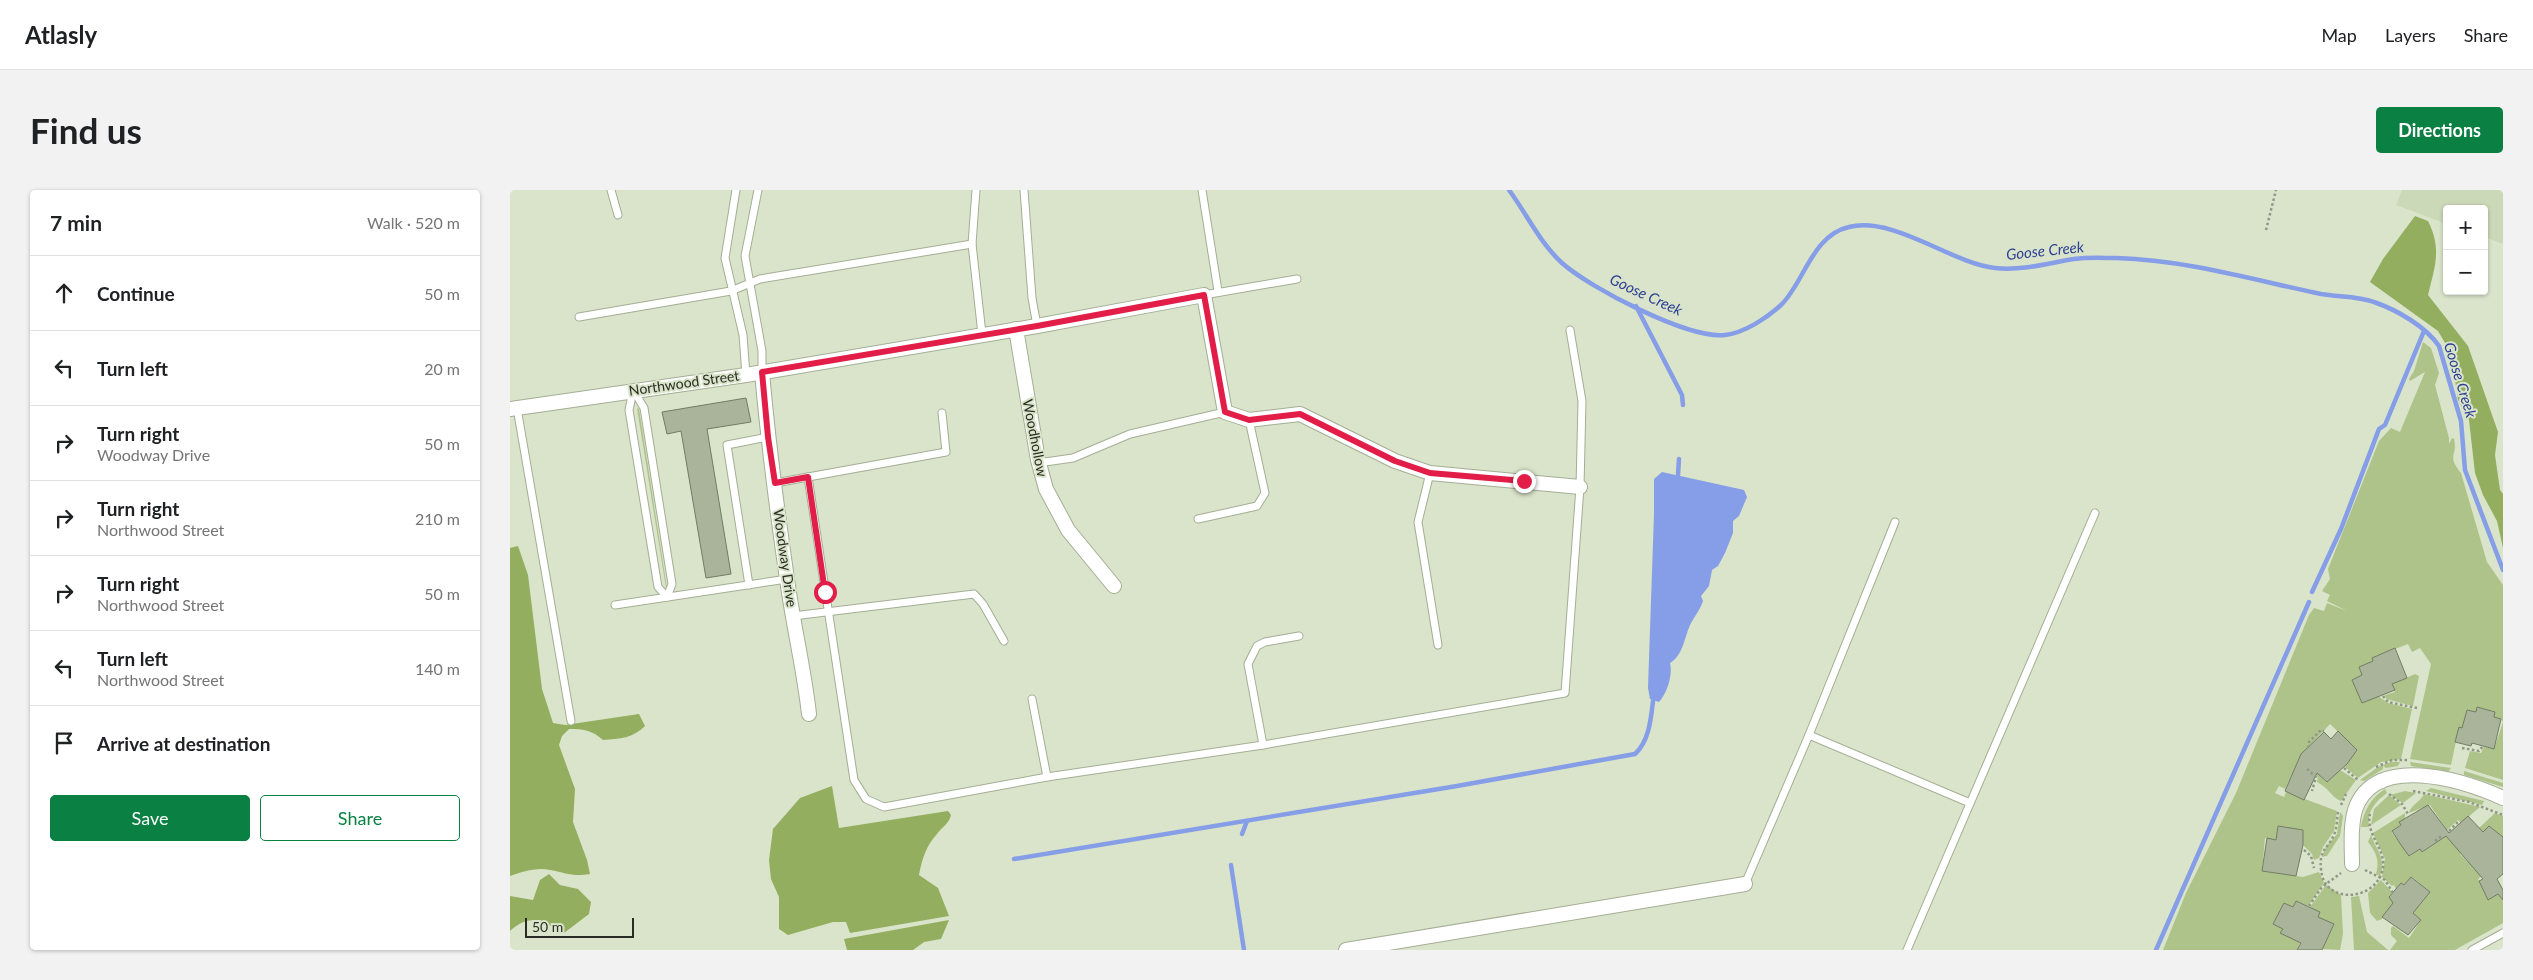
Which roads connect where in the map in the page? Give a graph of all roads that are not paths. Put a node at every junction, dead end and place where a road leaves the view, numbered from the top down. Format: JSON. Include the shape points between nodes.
{"nodes":[{"id":1,"x":611,"y":190,"type":"edge"},
{"id":2,"x":736,"y":190,"type":"edge"},
{"id":3,"x":758,"y":190,"type":"edge"},
{"id":4,"x":976,"y":190,"type":"edge"},
{"id":5,"x":1024,"y":190,"type":"edge"},
{"id":6,"x":1202,"y":190,"type":"edge"},
{"id":7,"x":618,"y":215,"type":"dead end"},
{"id":8,"x":972,"y":244,"type":"junction"},
{"id":9,"x":1297,"y":279,"type":"dead end"},
{"id":10,"x":750,"y":285,"type":"junction"},
{"id":11,"x":731,"y":291,"type":"junction"},
{"id":12,"x":1218,"y":291,"type":"junction"},
{"id":13,"x":1204,"y":295,"type":"junction"},
{"id":14,"x":579,"y":317,"type":"dead end"},
{"id":15,"x":1037,"y":326,"type":"junction"},
{"id":16,"x":1016,"y":329,"type":"junction"},
{"id":17,"x":1570,"y":330,"type":"dead end"},
{"id":18,"x":982,"y":334,"type":"junction"},
{"id":19,"x":762,"y":372,"type":"junction"},
{"id":20,"x":746,"y":375,"type":"junction"},
{"id":21,"x":634,"y":390,"type":"junction"},
{"id":22,"x":514,"y":408,"type":"edge"},
{"id":23,"x":1225,"y":412,"type":"junction"},
{"id":24,"x":942,"y":413,"type":"dead end"},
{"id":25,"x":1249,"y":420,"type":"junction"},
{"id":26,"x":768,"y":437,"type":"junction"},
{"id":27,"x":1038,"y":463,"type":"junction"},
{"id":28,"x":1430,"y":473,"type":"junction"},
{"id":29,"x":808,"y":477,"type":"junction"},
{"id":30,"x":775,"y":483,"type":"junction"},
{"id":31,"x":1580,"y":487,"type":"junction"},
{"id":32,"x":2095,"y":513,"type":"dead end"},
{"id":33,"x":1198,"y":519,"type":"dead end"},
{"id":34,"x":1895,"y":522,"type":"dead end"},
{"id":35,"x":787,"y":579,"type":"junction"},
{"id":36,"x":749,"y":585,"type":"junction"},
{"id":37,"x":1114,"y":586,"type":"dead end"},
{"id":38,"x":668,"y":597,"type":"junction"},
{"id":39,"x":615,"y":605,"type":"dead end"},
{"id":40,"x":828,"y":611,"type":"junction"},
{"id":41,"x":793,"y":616,"type":"junction"},
{"id":42,"x":1299,"y":636,"type":"dead end"},
{"id":43,"x":1004,"y":642,"type":"dead end"},
{"id":44,"x":1438,"y":645,"type":"dead end"},
{"id":45,"x":1032,"y":699,"type":"dead end"},
{"id":46,"x":809,"y":714,"type":"dead end"},
{"id":47,"x":571,"y":721,"type":"dead end"},
{"id":48,"x":1809,"y":735,"type":"junction"},
{"id":49,"x":1263,"y":745,"type":"junction"},
{"id":50,"x":1047,"y":777,"type":"junction"},
{"id":51,"x":2503,"y":798,"type":"edge"},
{"id":52,"x":1970,"y":803,"type":"junction"},
{"id":53,"x":2352,"y":864,"type":"road end"},
{"id":54,"x":1745,"y":884,"type":"joint"},
{"id":55,"x":2503,"y":933,"type":"edge"},
{"id":56,"x":2477,"y":949,"type":"edge"},
{"id":57,"x":1346,"y":950,"type":"edge"},
{"id":58,"x":1907,"y":950,"type":"edge"}],
"edges":[{"from":1,"to":7,"type":"lane"},
{"from":2,"to":11,"type":"lane","via":[[725,258]]},
{"from":3,"to":10,"type":"lane","via":[[744,256]]},
{"from":4,"to":8,"type":"lane"},
{"from":5,"to":15,"type":"lane"},
{"from":6,"to":12,"type":"lane"},
{"from":8,"to":10,"type":"lane","via":[[760,279]]},
{"from":8,"to":18,"type":"lane"},
{"from":9,"to":12,"type":"lane"},
{"from":10,"to":11,"type":"lane"},
{"from":10,"to":19,"type":"lane","via":[[762,351]]},
{"from":11,"to":14,"type":"lane"},
{"from":11,"to":20,"type":"lane","via":[[743,335]]},
{"from":12,"to":13,"type":"lane"},
{"from":13,"to":15,"type":"street","name":"Northwood Street"},
{"from":13,"to":23,"type":"street"},
{"from":15,"to":16,"type":"street","name":"Northwood Street"},
{"from":16,"to":18,"type":"street","name":"Northwood Street"},
{"from":16,"to":27,"type":"street","name":"Woodhollow"},
{"from":17,"to":31,"type":"lane","via":[[1582,401]]},
{"from":18,"to":19,"type":"street","name":"Northwood Street"},
{"from":19,"to":20,"type":"street","name":"Northwood Street"},
{"from":19,"to":26,"type":"street","name":"Woodway Drive"},
{"from":20,"to":21,"type":"street","name":"Northwood Street"},
{"from":21,"to":22,"type":"street","name":"Northwood Street"},
{"from":21,"to":38,"type":"lane","via":[[644,408],[672,584]]},
{"from":21,"to":38,"type":"lane","via":[[629,410],[649,535],[658,586]]},
{"from":22,"to":47,"type":"lane"},
{"from":23,"to":25,"type":"street"},
{"from":23,"to":27,"type":"lane","via":[[1130,434],[1073,458]]},
{"from":24,"to":29,"type":"lane","via":[[946,452]]},
{"from":25,"to":28,"type":"street","via":[[1300,414],[1395,461]]},
{"from":25,"to":33,"type":"lane","via":[[1265,493],[1257,506]]},
{"from":26,"to":30,"type":"street","name":"Woodway Drive"},
{"from":26,"to":36,"type":"lane","via":[[727,445]]},
{"from":27,"to":37,"type":"street","name":"Woodhollow","via":[[1055,509]]},
{"from":28,"to":31,"type":"street"},
{"from":28,"to":44,"type":"lane","via":[[1418,522]]},
{"from":29,"to":30,"type":"lane"},
{"from":29,"to":40,"type":"lane"},
{"from":30,"to":35,"type":"street","name":"Woodway Drive"},
{"from":31,"to":49,"type":"lane","via":[[1565,693]]},
{"from":32,"to":52,"type":"lane"},
{"from":34,"to":48,"type":"lane"},
{"from":35,"to":36,"type":"lane"},
{"from":35,"to":41,"type":"street","name":"Woodway Drive"},
{"from":36,"to":38,"type":"lane"},
{"from":38,"to":39,"type":"lane"},
{"from":40,"to":41,"type":"lane"},
{"from":40,"to":43,"type":"lane","via":[[974,594]]},
{"from":40,"to":50,"type":"lane","via":[[854,780],[866,799],[884,808]]},
{"from":41,"to":46,"type":"street","name":"Woodway Drive"},
{"from":42,"to":49,"type":"lane","via":[[1257,646],[1248,664]]},
{"from":45,"to":50,"type":"lane"},
{"from":48,"to":52,"type":"lane"},
{"from":48,"to":54,"type":"lane"},
{"from":49,"to":50,"type":"lane"},
{"from":51,"to":53,"type":"street","via":[[2486,790],[2415,775],[2392,776],[2363,785],[2352,827]]},
{"from":52,"to":58,"type":"lane"},
{"from":54,"to":57,"type":"street"},
{"from":55,"to":56,"type":"lane"}]}
